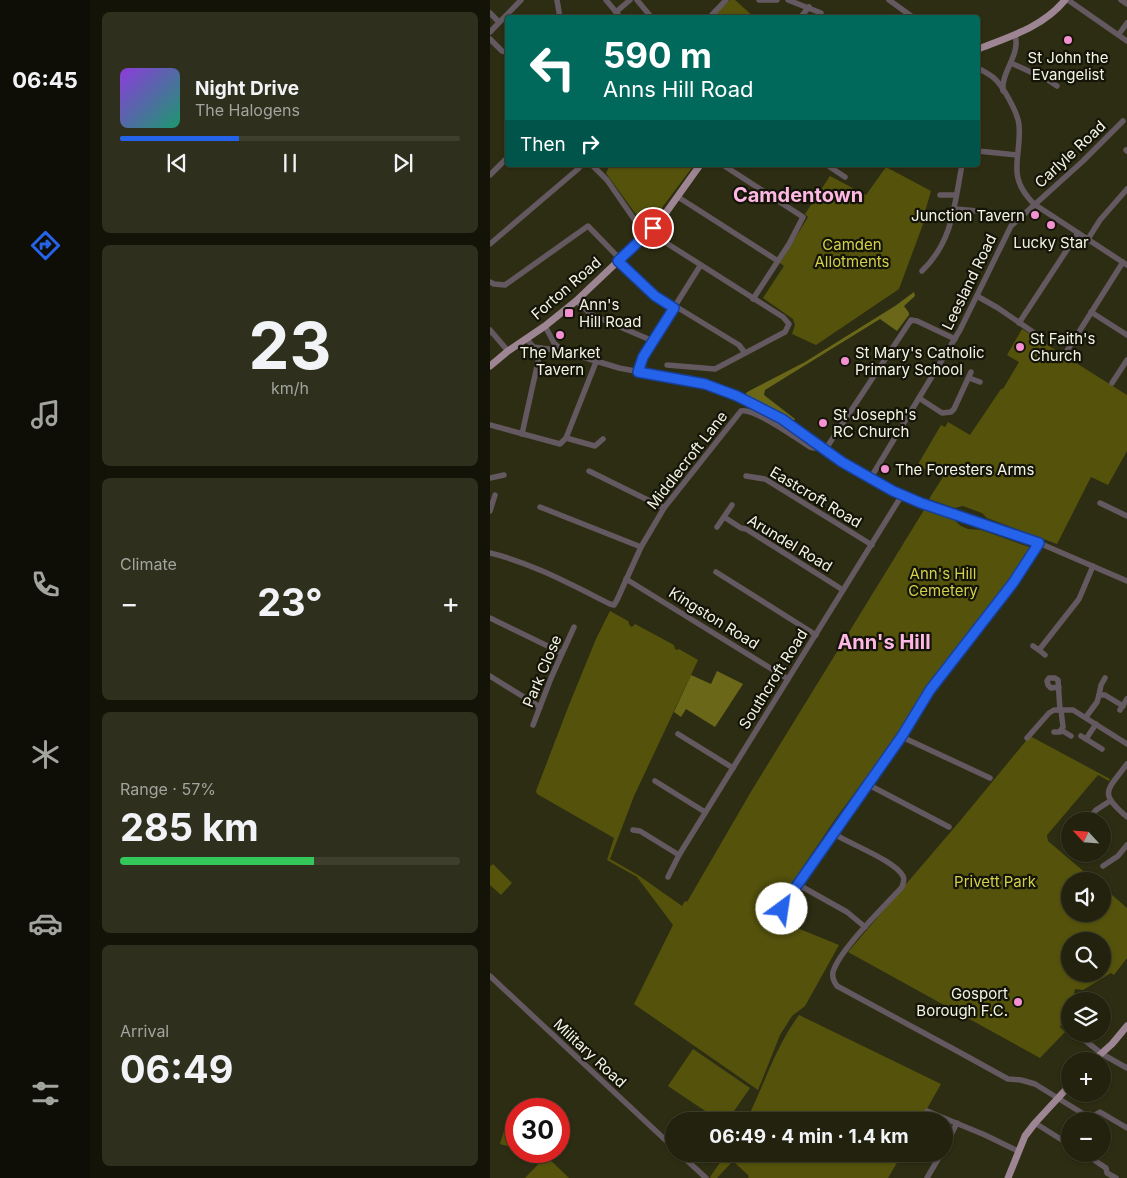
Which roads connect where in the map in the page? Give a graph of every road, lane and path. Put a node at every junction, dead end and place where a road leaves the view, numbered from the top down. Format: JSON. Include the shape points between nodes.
{"nodes":[{"id":1,"x":521,"y":0,"type":"edge"},
{"id":2,"x":557,"y":0,"type":"edge"},
{"id":3,"x":606,"y":0,"type":"edge"},
{"id":4,"x":630,"y":0,"type":"edge"},
{"id":5,"x":637,"y":0,"type":"edge"},
{"id":6,"x":759,"y":0,"type":"edge"},
{"id":7,"x":777,"y":0,"type":"edge"},
{"id":8,"x":788,"y":0,"type":"edge"},
{"id":9,"x":888,"y":0,"type":"edge"},
{"id":10,"x":1067,"y":0,"type":"edge"},
{"id":11,"x":1121,"y":0,"type":"edge"},
{"id":12,"x":722,"y":1,"type":"edge"},
{"id":13,"x":1127,"y":4,"type":"edge"},
{"id":14,"x":809,"y":7,"type":"junction"},
{"id":15,"x":616,"y":12,"type":"junction"},
{"id":16,"x":490,"y":13,"type":"edge"},
{"id":17,"x":820,"y":13,"type":"dead end"},
{"id":18,"x":506,"y":15,"type":"edge"},
{"id":19,"x":560,"y":15,"type":"edge"},
{"id":20,"x":618,"y":15,"type":"edge"},
{"id":21,"x":650,"y":15,"type":"edge"},
{"id":22,"x":711,"y":15,"type":"edge"},
{"id":23,"x":802,"y":15,"type":"edge"},
{"id":24,"x":910,"y":15,"type":"edge"},
{"id":25,"x":505,"y":16,"type":"edge"},
{"id":26,"x":499,"y":22,"type":"junction"},
{"id":27,"x":1127,"y":23,"type":"edge"},
{"id":28,"x":490,"y":32,"type":"edge"},
{"id":29,"x":1119,"y":34,"type":"junction"},
{"id":30,"x":1015,"y":35,"type":"junction"},
{"id":31,"x":490,"y":39,"type":"edge"},
{"id":32,"x":1127,"y":41,"type":"edge"},
{"id":33,"x":980,"y":48,"type":"edge"},
{"id":34,"x":505,"y":52,"type":"edge"},
{"id":35,"x":1011,"y":63,"type":"junction"},
{"id":36,"x":980,"y":69,"type":"edge"},
{"id":37,"x":1005,"y":78,"type":"junction"},
{"id":38,"x":994,"y":79,"type":"junction"},
{"id":39,"x":1057,"y":86,"type":"dead end"},
{"id":40,"x":1004,"y":92,"type":"junction"},
{"id":41,"x":1123,"y":121,"type":"dead end"},
{"id":42,"x":980,"y":151,"type":"edge"},
{"id":43,"x":1017,"y":155,"type":"junction"},
{"id":44,"x":505,"y":160,"type":"edge"},
{"id":45,"x":580,"y":167,"type":"edge"},
{"id":46,"x":594,"y":167,"type":"edge"},
{"id":47,"x":699,"y":167,"type":"edge"},
{"id":48,"x":726,"y":167,"type":"edge"},
{"id":49,"x":830,"y":167,"type":"edge"},
{"id":50,"x":962,"y":167,"type":"edge"},
{"id":51,"x":490,"y":175,"type":"edge"},
{"id":52,"x":845,"y":177,"type":"dead end"},
{"id":53,"x":1127,"y":189,"type":"edge"},
{"id":54,"x":940,"y":195,"type":"dead end"},
{"id":55,"x":956,"y":195,"type":"junction"},
{"id":56,"x":678,"y":197,"type":"junction"},
{"id":57,"x":1034,"y":204,"type":"junction"},
{"id":58,"x":955,"y":209,"type":"junction"},
{"id":59,"x":978,"y":211,"type":"dead end"},
{"id":60,"x":1078,"y":233,"type":"junction"},
{"id":61,"x":647,"y":234,"type":"junction"},
{"id":62,"x":1088,"y":239,"type":"junction"},
{"id":63,"x":490,"y":244,"type":"edge"},
{"id":64,"x":619,"y":260,"type":"junction"},
{"id":65,"x":778,"y":261,"type":"junction"},
{"id":66,"x":1125,"y":263,"type":"edge"},
{"id":67,"x":700,"y":266,"type":"junction"},
{"id":68,"x":922,"y":271,"type":"dead end"},
{"id":69,"x":490,"y":282,"type":"edge"},
{"id":70,"x":977,"y":296,"type":"junction"},
{"id":71,"x":753,"y":299,"type":"junction"},
{"id":72,"x":576,"y":301,"type":"junction"},
{"id":73,"x":675,"y":307,"type":"junction"},
{"id":74,"x":1091,"y":312,"type":"junction"},
{"id":75,"x":1019,"y":323,"type":"junction"},
{"id":76,"x":544,"y":326,"type":"junction"},
{"id":77,"x":490,"y":330,"type":"edge"},
{"id":78,"x":1033,"y":332,"type":"dead end"},
{"id":79,"x":1127,"y":335,"type":"edge"},
{"id":80,"x":527,"y":339,"type":"junction"},
{"id":81,"x":955,"y":339,"type":"junction"},
{"id":82,"x":653,"y":341,"type":"junction"},
{"id":83,"x":541,"y":348,"type":"junction"},
{"id":84,"x":508,"y":351,"type":"junction"},
{"id":85,"x":563,"y":352,"type":"junction"},
{"id":86,"x":745,"y":353,"type":"junction"},
{"id":87,"x":1064,"y":354,"type":"dead end"},
{"id":88,"x":1127,"y":360,"type":"edge"},
{"id":89,"x":596,"y":362,"type":"junction"},
{"id":90,"x":668,"y":364,"type":"dead end"},
{"id":91,"x":490,"y":366,"type":"edge"},
{"id":92,"x":638,"y":372,"type":"junction"},
{"id":93,"x":980,"y":382,"type":"dead end"},
{"id":94,"x":1112,"y":382,"type":"dead end"},
{"id":95,"x":918,"y":398,"type":"junction"},
{"id":96,"x":490,"y":425,"type":"edge"},
{"id":97,"x":522,"y":434,"type":"junction"},
{"id":98,"x":566,"y":438,"type":"junction"},
{"id":99,"x":603,"y":440,"type":"dead end"},
{"id":100,"x":818,"y":445,"type":"junction"},
{"id":101,"x":825,"y":450,"type":"junction"},
{"id":102,"x":589,"y":471,"type":"dead end"},
{"id":103,"x":504,"y":475,"type":"dead end"},
{"id":104,"x":746,"y":476,"type":"dead end"},
{"id":105,"x":490,"y":478,"type":"edge"},
{"id":106,"x":870,"y":479,"type":"junction"},
{"id":107,"x":495,"y":495,"type":"dead end"},
{"id":108,"x":902,"y":495,"type":"junction"},
{"id":109,"x":1100,"y":503,"type":"dead end"},
{"id":110,"x":732,"y":505,"type":"dead end"},
{"id":111,"x":540,"y":507,"type":"dead end"},
{"id":112,"x":664,"y":508,"type":"junction"},
{"id":113,"x":490,"y":511,"type":"edge"},
{"id":114,"x":1127,"y":516,"type":"edge"},
{"id":115,"x":724,"y":517,"type":"junction"},
{"id":116,"x":717,"y":527,"type":"dead end"},
{"id":117,"x":1039,"y":543,"type":"junction"},
{"id":118,"x":872,"y":545,"type":"junction"},
{"id":119,"x":640,"y":547,"type":"junction"},
{"id":120,"x":490,"y":553,"type":"edge"},
{"id":121,"x":1093,"y":566,"type":"junction"},
{"id":122,"x":716,"y":572,"type":"dead end"},
{"id":123,"x":626,"y":579,"type":"junction"},
{"id":124,"x":1127,"y":581,"type":"edge"},
{"id":125,"x":843,"y":590,"type":"junction"},
{"id":126,"x":490,"y":618,"type":"edge"},
{"id":127,"x":574,"y":627,"type":"dead end"},
{"id":128,"x":816,"y":635,"type":"junction"},
{"id":129,"x":1033,"y":646,"type":"dead end"},
{"id":130,"x":1039,"y":650,"type":"junction"},
{"id":131,"x":562,"y":653,"type":"junction"},
{"id":132,"x":1045,"y":655,"type":"dead end"},
{"id":133,"x":490,"y":676,"type":"edge"},
{"id":134,"x":1105,"y":678,"type":"dead end"},
{"id":135,"x":788,"y":679,"type":"junction"},
{"id":136,"x":1059,"y":687,"type":"dead end"},
{"id":137,"x":1099,"y":695,"type":"junction"},
{"id":138,"x":1127,"y":699,"type":"edge"},
{"id":139,"x":540,"y":707,"type":"junction"},
{"id":140,"x":1061,"y":710,"type":"junction"},
{"id":141,"x":1086,"y":718,"type":"junction"},
{"id":142,"x":1096,"y":724,"type":"junction"},
{"id":143,"x":533,"y":725,"type":"dead end"},
{"id":144,"x":1061,"y":730,"type":"junction"},
{"id":145,"x":1054,"y":732,"type":"dead end"},
{"id":146,"x":678,"y":734,"type":"dead end"},
{"id":147,"x":902,"y":736,"type":"junction"},
{"id":148,"x":1071,"y":736,"type":"dead end"},
{"id":149,"x":1027,"y":738,"type":"dead end"},
{"id":150,"x":1127,"y":744,"type":"edge"},
{"id":151,"x":1102,"y":749,"type":"dead end"},
{"id":152,"x":1127,"y":764,"type":"edge"},
{"id":153,"x":733,"y":768,"type":"junction"},
{"id":154,"x":990,"y":778,"type":"dead end"},
{"id":155,"x":655,"y":781,"type":"dead end"},
{"id":156,"x":867,"y":784,"type":"junction"},
{"id":157,"x":1110,"y":801,"type":"junction"},
{"id":158,"x":706,"y":812,"type":"junction"},
{"id":159,"x":1094,"y":812,"type":"edge"},
{"id":160,"x":1127,"y":817,"type":"edge"},
{"id":161,"x":949,"y":827,"type":"dead end"},
{"id":162,"x":633,"y":830,"type":"dead end"},
{"id":163,"x":833,"y":833,"type":"junction"},
{"id":164,"x":1127,"y":845,"type":"edge"},
{"id":165,"x":679,"y":856,"type":"junction"},
{"id":166,"x":1103,"y":866,"type":"dead end"},
{"id":167,"x":668,"y":877,"type":"dead end"},
{"id":168,"x":797,"y":884,"type":"junction"},
{"id":169,"x":795,"y":918,"type":"dead end"},
{"id":170,"x":865,"y":927,"type":"junction"},
{"id":171,"x":490,"y":976,"type":"edge"},
{"id":172,"x":1127,"y":1026,"type":"edge"},
{"id":173,"x":1087,"y":1042,"type":"edge"},
{"id":174,"x":1100,"y":1052,"type":"edge"},
{"id":175,"x":1104,"y":1052,"type":"edge"},
{"id":176,"x":1111,"y":1059,"type":"edge"},
{"id":177,"x":1127,"y":1068,"type":"edge"},
{"id":178,"x":1061,"y":1094,"type":"edge"},
{"id":179,"x":1058,"y":1098,"type":"junction"},
{"id":180,"x":927,"y":1111,"type":"dead end"},
{"id":181,"x":1035,"y":1123,"type":"junction"},
{"id":182,"x":957,"y":1124,"type":"junction"},
{"id":183,"x":1127,"y":1128,"type":"edge"},
{"id":184,"x":953,"y":1131,"type":"edge"},
{"id":185,"x":1061,"y":1139,"type":"edge"},
{"id":186,"x":665,"y":1140,"type":"edge"},
{"id":187,"x":1018,"y":1151,"type":"junction"},
{"id":188,"x":689,"y":1162,"type":"edge"},
{"id":189,"x":936,"y":1162,"type":"edge"},
{"id":190,"x":1097,"y":1162,"type":"edge"},
{"id":191,"x":1107,"y":1175,"type":"edge"},
{"id":192,"x":706,"y":1178,"type":"edge"},
{"id":193,"x":927,"y":1178,"type":"edge"},
{"id":194,"x":1008,"y":1178,"type":"edge"},
{"id":195,"x":1116,"y":1178,"type":"edge"}],
"edges":[{"from":1,"to":18,"type":"street"},
{"from":2,"to":19,"type":"street"},
{"from":3,"to":15,"type":"street"},
{"from":4,"to":15,"type":"street"},
{"from":5,"to":21,"type":"street"},
{"from":6,"to":7,"type":"street"},
{"from":8,"to":14,"type":"street"},
{"from":9,"to":24,"type":"street"},
{"from":10,"to":29,"type":"street"},
{"from":10,"to":30,"type":"main road","via":[[1047,18]]},
{"from":11,"to":13,"type":"street"},
{"from":12,"to":22,"type":"street"},
{"from":14,"to":17,"type":"street"},
{"from":14,"to":23,"type":"street"},
{"from":15,"to":20,"type":"street"},
{"from":16,"to":26,"type":"street"},
{"from":25,"to":26,"type":"street"},
{"from":26,"to":28,"type":"street"},
{"from":27,"to":29,"type":"street"},
{"from":29,"to":32,"type":"street"},
{"from":30,"to":33,"type":"main road"},
{"from":30,"to":35,"type":"street","via":[[1018,44]]},
{"from":31,"to":34,"type":"street"},
{"from":35,"to":37,"type":"street"},
{"from":35,"to":39,"type":"street"},
{"from":36,"to":38,"type":"street"},
{"from":37,"to":38,"type":"street","via":[[1001,82]]},
{"from":37,"to":40,"type":"street"},
{"from":38,"to":40,"type":"street"},
{"from":40,"to":43,"type":"street","via":[[1018,119]]},
{"from":41,"to":57,"type":"street","name":"Carlyle Road"},
{"from":42,"to":43,"type":"street"},
{"from":43,"to":57,"type":"street","via":[[1020,186]]},
{"from":44,"to":51,"type":"street"},
{"from":45,"to":63,"type":"street"},
{"from":46,"to":61,"type":"street"},
{"from":47,"to":56,"type":"main road","name":"Forton Road"},
{"from":48,"to":65,"type":"street","via":[[803,217]]},
{"from":49,"to":52,"type":"street"},
{"from":50,"to":55,"type":"street"},
{"from":53,"to":62,"type":"street"},
{"from":54,"to":55,"type":"street"},
{"from":55,"to":58,"type":"street"},
{"from":56,"to":61,"type":"main road","name":"Forton Road"},
{"from":56,"to":65,"type":"street"},
{"from":57,"to":60,"type":"street"},
{"from":57,"to":70,"type":"street","name":"Leesland Road","via":[[1006,233]]},
{"from":58,"to":59,"type":"street"},
{"from":58,"to":68,"type":"street","via":[[941,249]]},
{"from":60,"to":62,"type":"street"},
{"from":60,"to":75,"type":"street"},
{"from":61,"to":64,"type":"main road","name":"Forton Road"},
{"from":61,"to":67,"type":"street"},
{"from":62,"to":66,"type":"street"},
{"from":64,"to":69,"type":"street","via":[[588,226],[505,284]]},
{"from":64,"to":72,"type":"main road","name":"Forton Road"},
{"from":64,"to":73,"type":"street","via":[[655,296]]},
{"from":65,"to":71,"type":"street"},
{"from":66,"to":74,"type":"street"},
{"from":67,"to":71,"type":"street"},
{"from":67,"to":73,"type":"street"},
{"from":70,"to":75,"type":"street"},
{"from":70,"to":81,"type":"street","name":"Leesland Road"},
{"from":71,"to":86,"type":"street","via":[[787,320],[789,327]]},
{"from":72,"to":76,"type":"main road","name":"Forton Road"},
{"from":72,"to":82,"type":"street","via":[[592,315]]},
{"from":73,"to":82,"type":"street"},
{"from":73,"to":86,"type":"street","via":[[740,345]]},
{"from":74,"to":79,"type":"street"},
{"from":74,"to":87,"type":"street"},
{"from":75,"to":78,"type":"street"},
{"from":76,"to":80,"type":"main road","name":"Forton Road"},
{"from":76,"to":85,"type":"street"},
{"from":77,"to":84,"type":"street"},
{"from":80,"to":83,"type":"street","via":[[532,346]]},
{"from":80,"to":84,"type":"main road","name":"Forton Road"},
{"from":81,"to":95,"type":"street","name":"Leesland Road"},
{"from":81,"to":101,"type":"street","via":[[917,320],[909,321]]},
{"from":82,"to":92,"type":"street"},
{"from":83,"to":85,"type":"street"},
{"from":83,"to":97,"type":"street"},
{"from":84,"to":91,"type":"main road","name":"Forton Road"},
{"from":85,"to":89,"type":"street"},
{"from":86,"to":90,"type":"street","via":[[715,369]]},
{"from":88,"to":94,"type":"street"},
{"from":89,"to":92,"type":"street"},
{"from":89,"to":98,"type":"street"},
{"from":92,"to":100,"type":"street","via":[[692,381],[722,390],[792,425]]},
{"from":93,"to":95,"type":"street","via":[[970,375],[950,413],[942,413]]},
{"from":95,"to":106,"type":"street","name":"Leesland Road"},
{"from":96,"to":97,"type":"street"},
{"from":97,"to":98,"type":"street","via":[[560,444]]},
{"from":98,"to":99,"type":"street","via":[[596,446]]},
{"from":100,"to":101,"type":"street"},
{"from":100,"to":112,"type":"street","name":"Middlecroft Lane","via":[[810,447],[768,421],[742,410]]},
{"from":101,"to":106,"type":"street"},
{"from":102,"to":112,"type":"street"},
{"from":103,"to":105,"type":"street"},
{"from":104,"to":118,"type":"street","name":"Eastcroft Road","via":[[765,479]]},
{"from":106,"to":108,"type":"street"},
{"from":107,"to":113,"type":"street"},
{"from":108,"to":117,"type":"street"},
{"from":108,"to":118,"type":"street","name":"Southcroft Road"},
{"from":109,"to":114,"type":"street"},
{"from":110,"to":115,"type":"street","name":"Arundel Road"},
{"from":111,"to":119,"type":"street"},
{"from":112,"to":119,"type":"street","name":"Middlecroft Lane"},
{"from":115,"to":116,"type":"street","name":"Arundel Road"},
{"from":115,"to":125,"type":"street","name":"Arundel Road"},
{"from":117,"to":121,"type":"street"},
{"from":117,"to":147,"type":"street","via":[[1013,583],[930,690]]},
{"from":118,"to":125,"type":"street","name":"Southcroft Road"},
{"from":119,"to":123,"type":"street","name":"Middlecroft Lane"},
{"from":120,"to":123,"type":"street","name":"Middlecroft Lane","via":[[510,558],[610,604],[615,604]]},
{"from":121,"to":124,"type":"street"},
{"from":121,"to":130,"type":"street","via":[[1079,599]]},
{"from":122,"to":128,"type":"street"},
{"from":123,"to":135,"type":"street","name":"Kingston Road"},
{"from":125,"to":128,"type":"street","name":"Southcroft Road"},
{"from":126,"to":131,"type":"street"},
{"from":127,"to":131,"type":"street","name":"Park Close"},
{"from":128,"to":135,"type":"street","name":"Southcroft Road"},
{"from":129,"to":130,"type":"street"},
{"from":130,"to":132,"type":"street"},
{"from":131,"to":139,"type":"street","name":"Park Close"},
{"from":133,"to":139,"type":"street"},
{"from":134,"to":137,"type":"street"},
{"from":135,"to":153,"type":"street","name":"Southcroft Road"},
{"from":136,"to":140,"type":"street"},
{"from":137,"to":138,"type":"street","via":[[1105,695],[1121,708]]},
{"from":137,"to":141,"type":"street"},
{"from":139,"to":143,"type":"street","name":"Park Close"},
{"from":140,"to":141,"type":"street","via":[[1075,711]]},
{"from":140,"to":144,"type":"street"},
{"from":140,"to":149,"type":"street","via":[[1049,713]]},
{"from":141,"to":142,"type":"street"},
{"from":142,"to":150,"type":"street"},
{"from":142,"to":151,"type":"street","via":[[1084,738]]},
{"from":144,"to":145,"type":"street"},
{"from":144,"to":148,"type":"street"},
{"from":146,"to":153,"type":"street"},
{"from":147,"to":154,"type":"street"},
{"from":147,"to":156,"type":"street"},
{"from":152,"to":157,"type":"street","via":[[1108,792]]},
{"from":153,"to":158,"type":"street","name":"Southcroft Road"},
{"from":155,"to":158,"type":"street"},
{"from":156,"to":161,"type":"street"},
{"from":156,"to":163,"type":"street"},
{"from":157,"to":159,"type":"street"},
{"from":157,"to":160,"type":"street"},
{"from":158,"to":165,"type":"street","name":"Southcroft Road"},
{"from":162,"to":165,"type":"street","via":[[640,831]]},
{"from":163,"to":168,"type":"street"},
{"from":163,"to":170,"type":"street","via":[[890,864],[904,878],[902,887]]},
{"from":164,"to":166,"type":"street","via":[[1116,858]]},
{"from":165,"to":167,"type":"street","name":"Southcroft Road"},
{"from":168,"to":169,"type":"street","via":[[782,909]]},
{"from":168,"to":170,"type":"street","via":[[848,912]]},
{"from":170,"to":179,"type":"street","via":[[837,964],[833,976],[841,990],[1008,1079],[1033,1083]]},
{"from":171,"to":186,"type":"street","name":"Military Road"},
{"from":172,"to":175,"type":"main road"},
{"from":173,"to":174,"type":"street"},
{"from":176,"to":177,"type":"street"},
{"from":178,"to":179,"type":"main road"},
{"from":179,"to":181,"type":"main road"},
{"from":179,"to":183,"type":"street","via":[[1090,1118],[1100,1112]]},
{"from":180,"to":182,"type":"street"},
{"from":181,"to":185,"type":"street"},
{"from":181,"to":187,"type":"main road"},
{"from":182,"to":184,"type":"street"},
{"from":182,"to":187,"type":"street"},
{"from":187,"to":194,"type":"main road"},
{"from":188,"to":192,"type":"street"},
{"from":189,"to":193,"type":"street"},
{"from":190,"to":191,"type":"street","via":[[1106,1168]]},
{"from":191,"to":195,"type":"street"}]}
